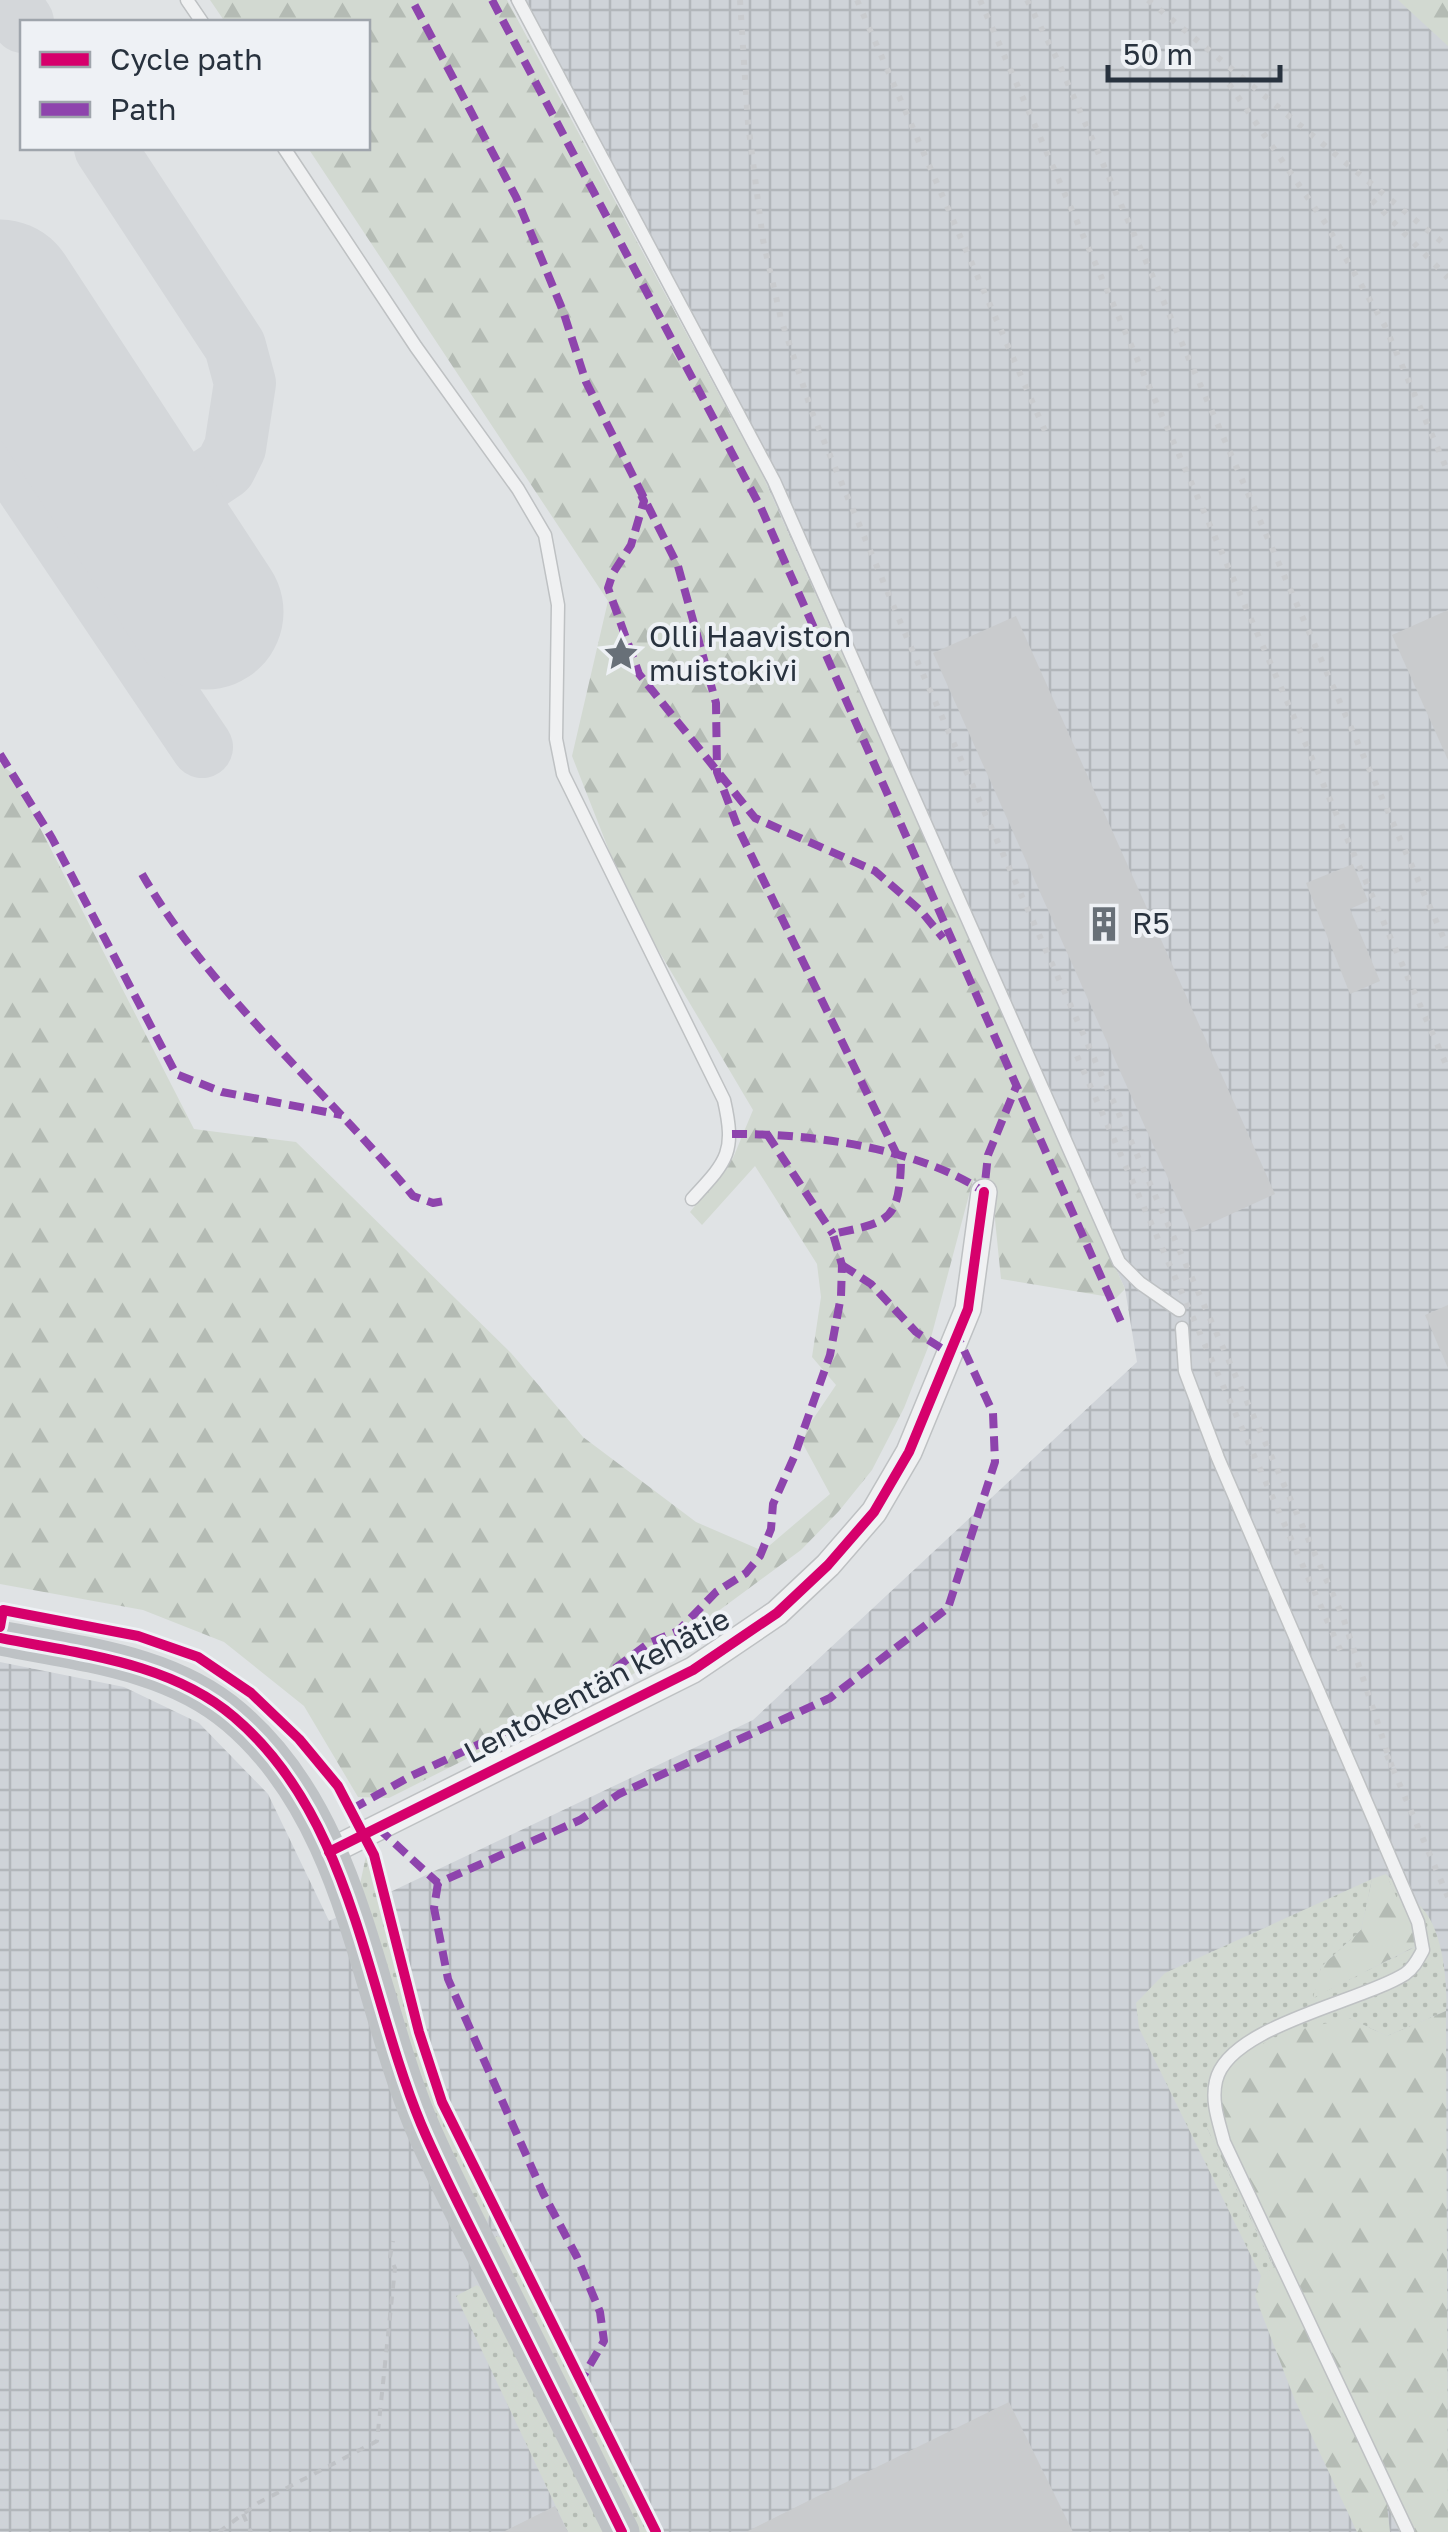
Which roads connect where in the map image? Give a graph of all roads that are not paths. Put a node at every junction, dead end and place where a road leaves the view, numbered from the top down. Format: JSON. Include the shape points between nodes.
{"nodes":[{"id":1,"x":518,"y":0,"type":"edge"},
{"id":2,"x":285,"y":150,"type":"edge"},
{"id":3,"x":984,"y":1192,"type":"dead end"},
{"id":4,"x":692,"y":1199,"type":"dead end"},
{"id":5,"x":1180,"y":1310,"type":"dead end"},
{"id":6,"x":1182,"y":1328,"type":"dead end"},
{"id":7,"x":0,"y":1638,"type":"edge"},
{"id":8,"x":329,"y":1852,"type":"junction"},
{"id":9,"x":622,"y":2532,"type":"edge"},
{"id":10,"x":1408,"y":2532,"type":"edge"}],
"edges":[{"from":1,"to":5,"type":"lane","via":[[774,481],[1119,1262]]},
{"from":2,"to":4,"type":"lane","via":[[545,535],[558,604],[556,738],[563,774],[724,1100],[732,1134],[722,1166]]},
{"from":3,"to":8,"type":"street","name":"Lentokentän kehätie","via":[[968,1309],[909,1452],[874,1512],[828,1566],[737,1643],[693,1670]]},
{"from":6,"to":10,"type":"lane","via":[[1186,1371],[1218,1458],[1418,1922],[1423,1950],[1406,1974],[1233,2052],[1216,2078],[1214,2102],[1224,2142]]},
{"from":7,"to":8,"type":"street","via":[[124,1663],[199,1692],[267,1748]]},
{"from":8,"to":9,"type":"street","via":[[422,2125]]}]}
